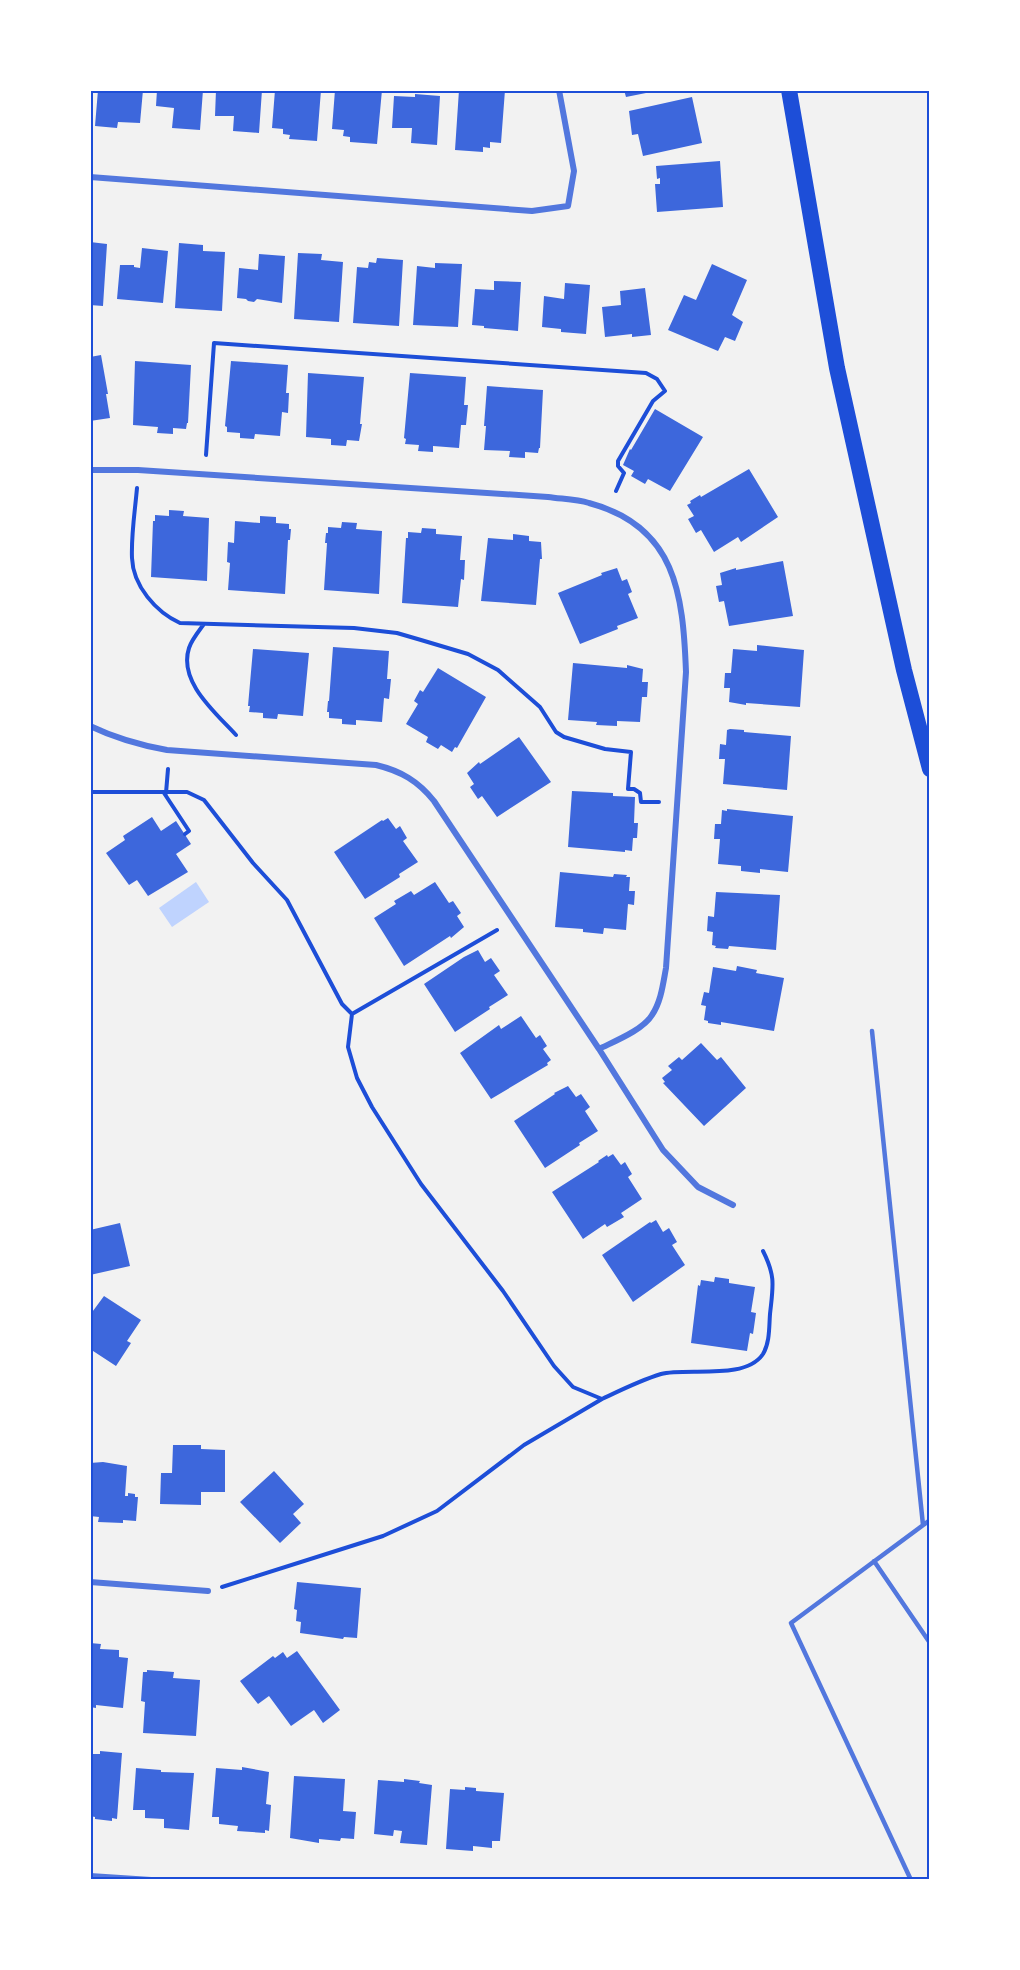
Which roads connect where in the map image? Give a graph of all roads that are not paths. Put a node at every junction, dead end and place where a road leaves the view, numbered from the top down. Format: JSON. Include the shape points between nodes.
{"nodes":[{"id":1,"x":559,"y":90,"type":"edge"},
{"id":2,"x":789,"y":90,"type":"edge"},
{"id":3,"x":90,"y":177,"type":"edge"},
{"id":4,"x":90,"y":470,"type":"edge"},
{"id":5,"x":90,"y":726,"type":"edge"},
{"id":6,"x":930,"y":769,"type":"edge"},
{"id":7,"x":872,"y":1031,"type":"dead end"},
{"id":8,"x":599,"y":1049,"type":"junction"},
{"id":9,"x":733,"y":1205,"type":"dead end"},
{"id":10,"x":930,"y":1520,"type":"edge"},
{"id":11,"x":923,"y":1525,"type":"junction"},
{"id":12,"x":874,"y":1561,"type":"junction"},
{"id":13,"x":90,"y":1582,"type":"edge"},
{"id":14,"x":208,"y":1591,"type":"road end"},
{"id":15,"x":930,"y":1643,"type":"edge"},
{"id":16,"x":90,"y":1876,"type":"edge"},
{"id":17,"x":151,"y":1880,"type":"edge"},
{"id":18,"x":910,"y":1880,"type":"edge"}],
"edges":[{"from":1,"to":3,"type":"street","via":[[574,171],[568,206],[532,211]]},
{"from":2,"to":6,"type":"highway","via":[[837,368]]},
{"from":4,"to":8,"type":"street","via":[[548,497],[606,508],[623,515],[649,535],[675,578],[687,672],[666,968],[652,1016]]},
{"from":5,"to":8,"type":"street","via":[[129,742],[167,750],[376,765],[409,777],[434,801]]},
{"from":7,"to":11,"type":"lane"},
{"from":8,"to":9,"type":"street","via":[[663,1150],[698,1187]]},
{"from":10,"to":11,"type":"lane"},
{"from":11,"to":12,"type":"lane"},
{"from":12,"to":15,"type":"lane"},
{"from":12,"to":18,"type":"lane","via":[[791,1623]]},
{"from":13,"to":14,"type":"street"},
{"from":16,"to":17,"type":"street"}]}
